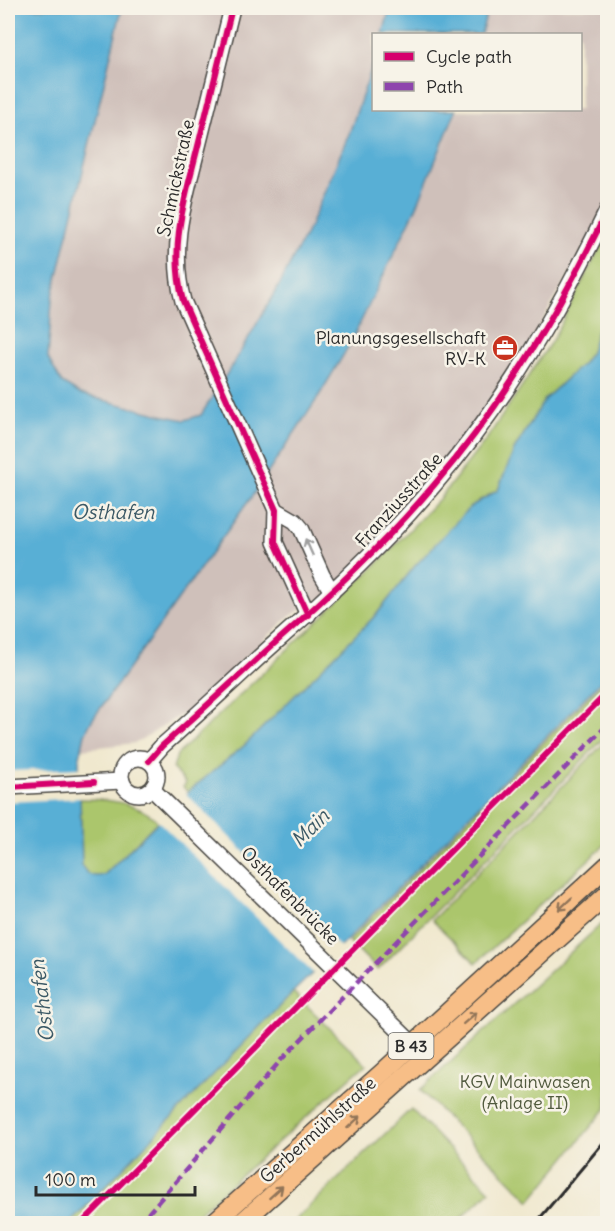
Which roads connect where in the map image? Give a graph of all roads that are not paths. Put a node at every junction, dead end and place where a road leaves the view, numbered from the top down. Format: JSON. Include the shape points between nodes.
{"nodes":[{"id":1,"x":232,"y":8,"type":"edge"},
{"id":2,"x":608,"y":209,"type":"edge"},
{"id":3,"x":276,"y":510,"type":"junction"},
{"id":4,"x":332,"y":592,"type":"junction"},
{"id":5,"x":305,"y":610,"type":"junction"},
{"id":6,"x":149,"y":761,"type":"junction"},
{"id":7,"x":122,"y":781,"type":"junction"},
{"id":8,"x":8,"y":787,"type":"edge"},
{"id":9,"x":152,"y":789,"type":"junction"},
{"id":10,"x":608,"y":865,"type":"edge"},
{"id":11,"x":608,"y":894,"type":"edge"},
{"id":12,"x":419,"y":1050,"type":"junction"},
{"id":13,"x":212,"y":1224,"type":"edge"},
{"id":14,"x":240,"y":1224,"type":"edge"}],
"edges":[{"from":1,"to":3,"type":"street","name":"Schmickstraße","via":[[181,214],[177,279],[219,386]]},
{"from":2,"to":4,"type":"street","name":"Franziusstraße","via":[[559,305],[489,415],[416,507]]},
{"from":4,"to":3,"type":"street","one_way":true,"via":[[301,528]]},
{"from":3,"to":5,"type":"street","via":[[275,542]]},
{"from":4,"to":5,"type":"street","name":"Franziusstraße"},
{"from":5,"to":6,"type":"street","name":"Franziusstraße"},
{"from":6,"to":7,"type":"street","via":[[139,758],[129,762],[122,770]]},
{"from":6,"to":9,"type":"street","via":[[157,774]]},
{"from":7,"to":8,"type":"street"},
{"from":7,"to":9,"type":"street","via":[[132,793],[143,794]]},
{"from":9,"to":12,"type":"street","name":"Osthafenbrücke"},
{"from":10,"to":12,"type":"main road","name":"Gerbermühlstraße","number":"B 43","one_way":true},
{"from":12,"to":11,"type":"main road","name":"Gerbermühlstraße","number":"B 43","one_way":true},
{"from":12,"to":13,"type":"main road","name":"Gerbermühlstraße","number":"B 43"},
{"from":14,"to":12,"type":"main road","name":"Gerbermühlstraße","number":"B 43","one_way":true}]}
